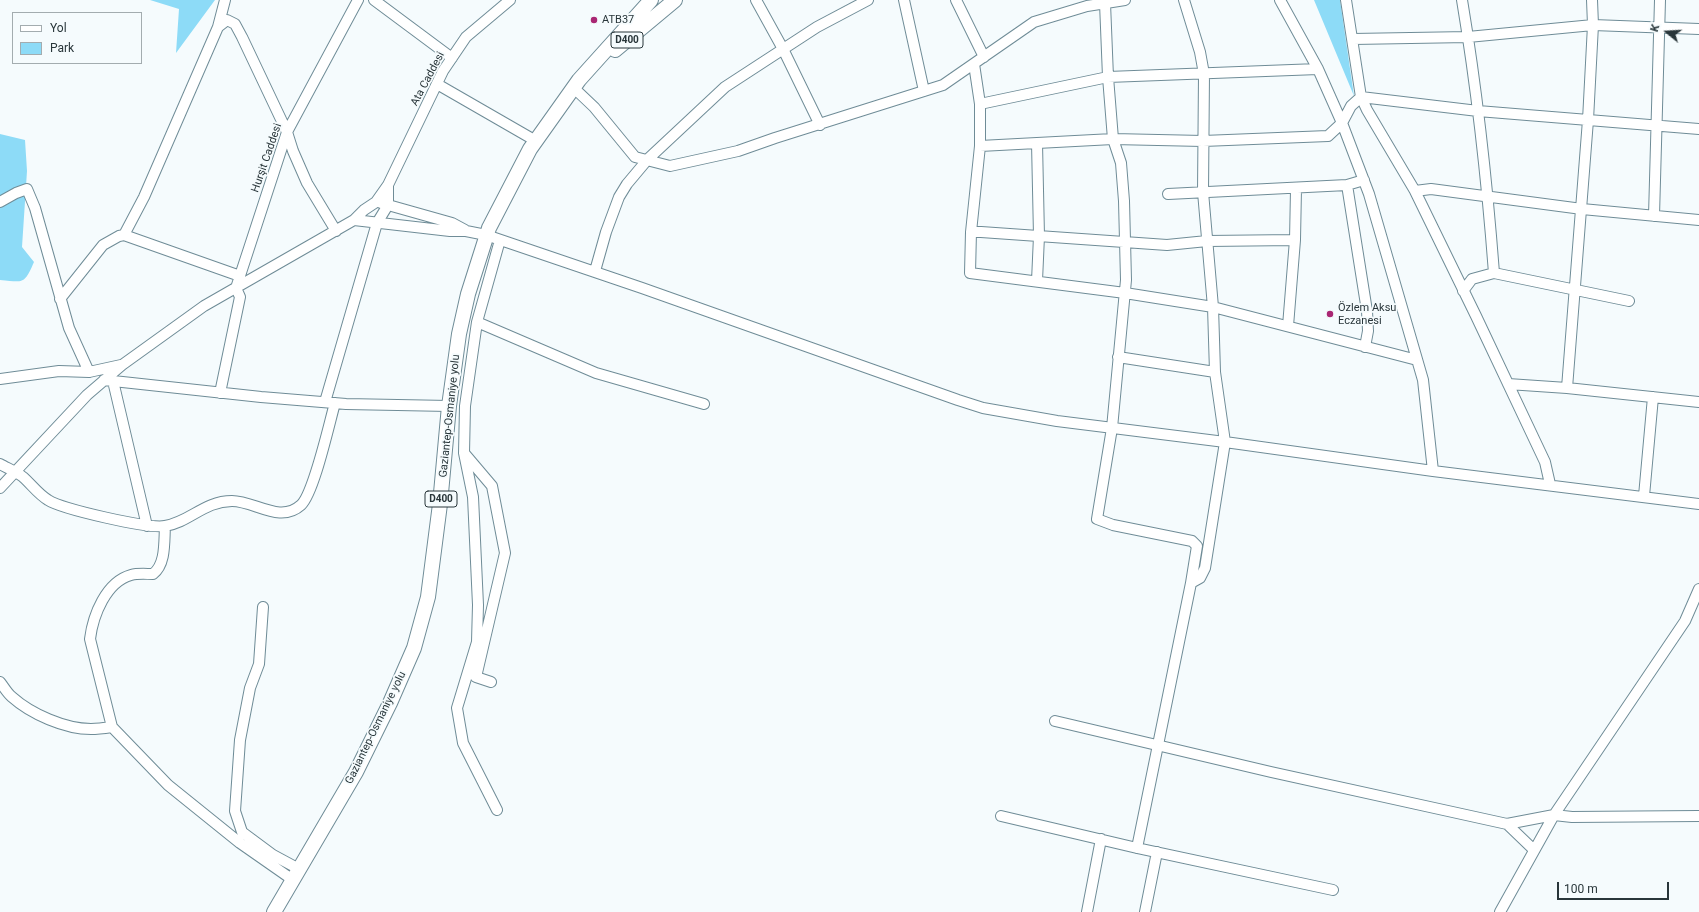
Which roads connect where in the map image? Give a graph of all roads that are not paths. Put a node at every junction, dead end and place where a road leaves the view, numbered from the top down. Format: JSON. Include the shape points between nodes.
{"nodes":[{"id":1,"x":358,"y":0,"type":"edge"},
{"id":2,"x":374,"y":0,"type":"edge"},
{"id":3,"x":510,"y":0,"type":"edge"},
{"id":4,"x":651,"y":0,"type":"edge"},
{"id":5,"x":675,"y":0,"type":"edge"},
{"id":6,"x":756,"y":0,"type":"edge"},
{"id":7,"x":868,"y":0,"type":"edge"},
{"id":8,"x":904,"y":0,"type":"edge"},
{"id":9,"x":956,"y":0,"type":"edge"},
{"id":10,"x":1124,"y":0,"type":"edge"},
{"id":11,"x":1184,"y":0,"type":"edge"},
{"id":12,"x":1280,"y":0,"type":"edge"},
{"id":13,"x":1346,"y":0,"type":"edge"},
{"id":14,"x":1462,"y":0,"type":"edge"},
{"id":15,"x":1592,"y":0,"type":"edge"},
{"id":16,"x":1660,"y":0,"type":"edge"},
{"id":17,"x":1085,"y":3,"type":"edge"},
{"id":18,"x":1105,"y":3,"type":"junction"},
{"id":19,"x":223,"y":5,"type":"edge"},
{"id":20,"x":227,"y":20,"type":"junction"},
{"id":21,"x":1593,"y":26,"type":"junction"},
{"id":22,"x":218,"y":27,"type":"junction"},
{"id":23,"x":1660,"y":28,"type":"junction"},
{"id":24,"x":1699,"y":29,"type":"edge"},
{"id":25,"x":1468,"y":36,"type":"junction"},
{"id":26,"x":1353,"y":39,"type":"junction"},
{"id":27,"x":783,"y":49,"type":"junction"},
{"id":28,"x":984,"y":57,"type":"junction"},
{"id":29,"x":452,"y":58,"type":"junction"},
{"id":30,"x":974,"y":64,"type":"junction"},
{"id":31,"x":1318,"y":69,"type":"junction"},
{"id":32,"x":1204,"y":74,"type":"junction"},
{"id":33,"x":1108,"y":77,"type":"junction"},
{"id":34,"x":437,"y":84,"type":"junction"},
{"id":35,"x":577,"y":84,"type":"junction"},
{"id":36,"x":924,"y":91,"type":"junction"},
{"id":37,"x":1361,"y":97,"type":"junction"},
{"id":38,"x":980,"y":104,"type":"junction"},
{"id":39,"x":1478,"y":110,"type":"junction"},
{"id":40,"x":1588,"y":120,"type":"junction"},
{"id":41,"x":1342,"y":123,"type":"junction"},
{"id":42,"x":820,"y":125,"type":"junction"},
{"id":43,"x":1657,"y":126,"type":"junction"},
{"id":44,"x":1699,"y":129,"type":"edge"},
{"id":45,"x":286,"y":132,"type":"junction"},
{"id":46,"x":1113,"y":139,"type":"junction"},
{"id":47,"x":536,"y":141,"type":"junction"},
{"id":48,"x":1203,"y":141,"type":"junction"},
{"id":49,"x":1037,"y":143,"type":"junction"},
{"id":50,"x":980,"y":146,"type":"junction"},
{"id":51,"x":648,"y":159,"type":"junction"},
{"id":52,"x":1364,"y":180,"type":"junction"},
{"id":53,"x":388,"y":185,"type":"junction"},
{"id":54,"x":1347,"y":185,"type":"junction"},
{"id":55,"x":1296,"y":189,"type":"junction"},
{"id":56,"x":1414,"y":191,"type":"junction"},
{"id":57,"x":1203,"y":192,"type":"junction"},
{"id":58,"x":1168,"y":194,"type":"dead end"},
{"id":59,"x":1488,"y":196,"type":"junction"},
{"id":60,"x":0,"y":202,"type":"edge"},
{"id":61,"x":376,"y":202,"type":"junction"},
{"id":62,"x":388,"y":205,"type":"junction"},
{"id":63,"x":1582,"y":209,"type":"junction"},
{"id":64,"x":1654,"y":216,"type":"junction"},
{"id":65,"x":354,"y":220,"type":"junction"},
{"id":66,"x":1699,"y":220,"type":"edge"},
{"id":67,"x":378,"y":223,"type":"junction"},
{"id":68,"x":336,"y":230,"type":"junction"},
{"id":69,"x":466,"y":231,"type":"junction"},
{"id":70,"x":971,"y":232,"type":"junction"},
{"id":71,"x":124,"y":235,"type":"junction"},
{"id":72,"x":486,"y":235,"type":"junction"},
{"id":73,"x":1039,"y":236,"type":"junction"},
{"id":74,"x":500,"y":240,"type":"junction"},
{"id":75,"x":1296,"y":240,"type":"junction"},
{"id":76,"x":1207,"y":241,"type":"junction"},
{"id":77,"x":1126,"y":243,"type":"junction"},
{"id":78,"x":595,"y":271,"type":"junction"},
{"id":79,"x":1494,"y":273,"type":"junction"},
{"id":80,"x":240,"y":276,"type":"junction"},
{"id":81,"x":1037,"y":281,"type":"junction"},
{"id":82,"x":236,"y":288,"type":"junction"},
{"id":83,"x":1575,"y":290,"type":"junction"},
{"id":84,"x":1463,"y":291,"type":"junction"},
{"id":85,"x":1125,"y":293,"type":"junction"},
{"id":86,"x":60,"y":300,"type":"junction"},
{"id":87,"x":1629,"y":301,"type":"dead end"},
{"id":88,"x":1213,"y":307,"type":"junction"},
{"id":89,"x":477,"y":322,"type":"junction"},
{"id":90,"x":1288,"y":326,"type":"junction"},
{"id":91,"x":1365,"y":347,"type":"junction"},
{"id":92,"x":1118,"y":357,"type":"junction"},
{"id":93,"x":1417,"y":360,"type":"junction"},
{"id":94,"x":122,"y":364,"type":"junction"},
{"id":95,"x":89,"y":372,"type":"junction"},
{"id":96,"x":1215,"y":372,"type":"junction"},
{"id":97,"x":0,"y":379,"type":"edge"},
{"id":98,"x":108,"y":381,"type":"junction"},
{"id":99,"x":1508,"y":384,"type":"junction"},
{"id":100,"x":1567,"y":388,"type":"junction"},
{"id":101,"x":220,"y":393,"type":"junction"},
{"id":102,"x":1652,"y":397,"type":"junction"},
{"id":103,"x":1699,"y":402,"type":"edge"},
{"id":104,"x":330,"y":403,"type":"junction"},
{"id":105,"x":704,"y":404,"type":"dead end"},
{"id":106,"x":449,"y":406,"type":"junction"},
{"id":107,"x":1112,"y":428,"type":"junction"},
{"id":108,"x":1225,"y":442,"type":"junction"},
{"id":109,"x":464,"y":453,"type":"junction"},
{"id":110,"x":0,"y":464,"type":"edge"},
{"id":111,"x":1433,"y":471,"type":"junction"},
{"id":112,"x":16,"y":473,"type":"junction"},
{"id":113,"x":1550,"y":484,"type":"junction"},
{"id":114,"x":0,"y":488,"type":"edge"},
{"id":115,"x":1644,"y":496,"type":"junction"},
{"id":116,"x":1699,"y":504,"type":"edge"},
{"id":117,"x":147,"y":526,"type":"junction"},
{"id":118,"x":165,"y":526,"type":"junction"},
{"id":119,"x":1191,"y":583,"type":"junction"},
{"id":120,"x":1699,"y":589,"type":"edge"},
{"id":121,"x":263,"y":607,"type":"dead end"},
{"id":122,"x":1694,"y":614,"type":"edge"},
{"id":123,"x":0,"y":682,"type":"edge"},
{"id":124,"x":490,"y":682,"type":"dead end"},
{"id":125,"x":1055,"y":721,"type":"dead end"},
{"id":126,"x":112,"y":728,"type":"junction"},
{"id":127,"x":1158,"y":744,"type":"junction"},
{"id":128,"x":497,"y":810,"type":"dead end"},
{"id":129,"x":1554,"y":815,"type":"junction"},
{"id":130,"x":1001,"y":816,"type":"dead end"},
{"id":131,"x":1699,"y":816,"type":"edge"},
{"id":132,"x":1506,"y":824,"type":"junction"},
{"id":133,"x":1101,"y":839,"type":"junction"},
{"id":134,"x":1137,"y":848,"type":"junction"},
{"id":135,"x":1534,"y":850,"type":"junction"},
{"id":136,"x":1156,"y":852,"type":"junction"},
{"id":137,"x":296,"y":874,"type":"junction"},
{"id":138,"x":1333,"y":890,"type":"dead end"},
{"id":139,"x":274,"y":912,"type":"edge"},
{"id":140,"x":1087,"y":912,"type":"edge"},
{"id":141,"x":1145,"y":912,"type":"edge"},
{"id":142,"x":1500,"y":912,"type":"edge"}],
"edges":[{"from":1,"to":45,"type":"street","name":"Hurşit Caddesi"},
{"from":2,"to":29,"type":"street"},
{"from":3,"to":29,"type":"street","name":"Ata Caddesi","via":[[466,37]]},
{"from":4,"to":35,"type":"highway","name":"Gaziantep-Osmaniye yolu","number":"D400"},
{"from":5,"to":35,"type":"highway","name":"Gaziantep-Osmaniye yolu","number":"D400"},
{"from":6,"to":27,"type":"street"},
{"from":7,"to":27,"type":"street","via":[[817,27]]},
{"from":8,"to":36,"type":"street"},
{"from":9,"to":28,"type":"street"},
{"from":10,"to":18,"type":"street"},
{"from":11,"to":32,"type":"street"},
{"from":12,"to":31,"type":"street"},
{"from":13,"to":26,"type":"street"},
{"from":14,"to":25,"type":"street"},
{"from":15,"to":21,"type":"street"},
{"from":16,"to":23,"type":"street"},
{"from":17,"to":18,"type":"street"},
{"from":17,"to":28,"type":"street","via":[[1034,22]]},
{"from":18,"to":33,"type":"street"},
{"from":19,"to":20,"type":"street"},
{"from":19,"to":22,"type":"street"},
{"from":20,"to":22,"type":"street"},
{"from":20,"to":45,"type":"street","via":[[235,24]]},
{"from":21,"to":23,"type":"street"},
{"from":21,"to":25,"type":"street"},
{"from":21,"to":40,"type":"street"},
{"from":22,"to":71,"type":"street","via":[[144,197]]},
{"from":23,"to":24,"type":"street"},
{"from":23,"to":43,"type":"street"},
{"from":25,"to":26,"type":"street"},
{"from":25,"to":39,"type":"street"},
{"from":26,"to":37,"type":"street"},
{"from":27,"to":42,"type":"street"},
{"from":27,"to":51,"type":"street","via":[[725,87]]},
{"from":28,"to":30,"type":"street"},
{"from":29,"to":34,"type":"street","name":"Ata Caddesi"},
{"from":30,"to":36,"type":"street","via":[[943,86]]},
{"from":30,"to":38,"type":"street"},
{"from":31,"to":32,"type":"street"},
{"from":31,"to":41,"type":"street"},
{"from":32,"to":33,"type":"street"},
{"from":32,"to":48,"type":"street"},
{"from":33,"to":38,"type":"street"},
{"from":33,"to":46,"type":"street"},
{"from":34,"to":47,"type":"street"},
{"from":34,"to":53,"type":"street","name":"Ata Caddesi"},
{"from":35,"to":47,"type":"highway","name":"Gaziantep-Osmaniye yolu","number":"D400"},
{"from":35,"to":51,"type":"street","via":[[635,157]]},
{"from":36,"to":42,"type":"street"},
{"from":37,"to":39,"type":"street"},
{"from":37,"to":41,"type":"street","via":[[1351,106]]},
{"from":37,"to":56,"type":"street"},
{"from":38,"to":50,"type":"street"},
{"from":39,"to":40,"type":"street"},
{"from":39,"to":59,"type":"street"},
{"from":40,"to":43,"type":"street"},
{"from":40,"to":63,"type":"street"},
{"from":41,"to":48,"type":"street","via":[[1328,136]]},
{"from":41,"to":52,"type":"street"},
{"from":42,"to":51,"type":"street","via":[[738,151],[670,166]]},
{"from":43,"to":44,"type":"street"},
{"from":43,"to":64,"type":"street"},
{"from":45,"to":68,"type":"street","via":[[307,183]]},
{"from":45,"to":80,"type":"street","name":"Hurşit Caddesi"},
{"from":46,"to":48,"type":"street"},
{"from":46,"to":49,"type":"street"},
{"from":46,"to":77,"type":"street","via":[[1121,163]]},
{"from":47,"to":72,"type":"highway","name":"Gaziantep-Osmaniye yolu","number":"D400"},
{"from":48,"to":57,"type":"street"},
{"from":49,"to":50,"type":"street"},
{"from":49,"to":73,"type":"street"},
{"from":50,"to":70,"type":"street"},
{"from":51,"to":78,"type":"street","via":[[619,197]]},
{"from":52,"to":54,"type":"street"},
{"from":52,"to":93,"type":"street"},
{"from":53,"to":61,"type":"street","name":"Ata Caddesi"},
{"from":53,"to":62,"type":"street"},
{"from":54,"to":55,"type":"street"},
{"from":54,"to":91,"type":"street","via":[[1367,312],[1368,330]]},
{"from":55,"to":57,"type":"street"},
{"from":55,"to":75,"type":"street"},
{"from":56,"to":59,"type":"street","via":[[1431,189]]},
{"from":56,"to":84,"type":"street"},
{"from":57,"to":58,"type":"street"},
{"from":57,"to":76,"type":"street"},
{"from":59,"to":63,"type":"street"},
{"from":59,"to":79,"type":"street"},
{"from":60,"to":86,"type":"street","via":[[16,192],[27,189],[35,208]]},
{"from":61,"to":62,"type":"street"},
{"from":61,"to":65,"type":"street","name":"Ata Caddesi"},
{"from":62,"to":67,"type":"street"},
{"from":62,"to":69,"type":"street","via":[[452,223]]},
{"from":63,"to":64,"type":"street"},
{"from":63,"to":83,"type":"street"},
{"from":64,"to":66,"type":"street"},
{"from":65,"to":67,"type":"street"},
{"from":65,"to":68,"type":"street","name":"Ata Caddesi"},
{"from":67,"to":69,"type":"street"},
{"from":67,"to":104,"type":"street"},
{"from":68,"to":82,"type":"street","name":"Ata Caddesi"},
{"from":69,"to":72,"type":"street"},
{"from":70,"to":73,"type":"street"},
{"from":70,"to":81,"type":"street","via":[[970,273]]},
{"from":71,"to":80,"type":"street"},
{"from":71,"to":86,"type":"street","via":[[103,245]]},
{"from":72,"to":74,"type":"street"},
{"from":72,"to":106,"type":"highway","name":"Gaziantep-Osmaniye yolu","number":"D400","via":[[462,321]]},
{"from":73,"to":77,"type":"street"},
{"from":73,"to":81,"type":"street"},
{"from":74,"to":78,"type":"street"},
{"from":74,"to":89,"type":"street"},
{"from":75,"to":76,"type":"street"},
{"from":75,"to":90,"type":"street"},
{"from":76,"to":77,"type":"street","via":[[1167,245]]},
{"from":76,"to":88,"type":"street"},
{"from":77,"to":85,"type":"street"},
{"from":78,"to":107,"type":"street","via":[[983,408]]},
{"from":79,"to":83,"type":"street"},
{"from":79,"to":84,"type":"street","via":[[1472,279]]},
{"from":80,"to":82,"type":"street","name":"Hurşit Caddesi"},
{"from":81,"to":85,"type":"street"},
{"from":82,"to":94,"type":"street","name":"Ata Caddesi","via":[[204,306]]},
{"from":82,"to":101,"type":"street","via":[[240,297]]},
{"from":83,"to":87,"type":"street"},
{"from":83,"to":100,"type":"street"},
{"from":84,"to":99,"type":"street"},
{"from":85,"to":88,"type":"street"},
{"from":85,"to":92,"type":"street"},
{"from":86,"to":95,"type":"street","via":[[69,328]]},
{"from":88,"to":90,"type":"street"},
{"from":88,"to":96,"type":"street"},
{"from":89,"to":105,"type":"street","via":[[596,373]]},
{"from":89,"to":109,"type":"street","via":[[465,406]]},
{"from":90,"to":91,"type":"street"},
{"from":91,"to":93,"type":"street"},
{"from":92,"to":96,"type":"street"},
{"from":92,"to":107,"type":"street"},
{"from":93,"to":111,"type":"street","via":[[1423,380]]},
{"from":94,"to":95,"type":"street"},
{"from":94,"to":98,"type":"street","name":"Ata Caddesi"},
{"from":95,"to":97,"type":"street","via":[[59,371]]},
{"from":96,"to":108,"type":"street"},
{"from":98,"to":101,"type":"street"},
{"from":98,"to":112,"type":"street","name":"Ata Caddesi","via":[[87,395]]},
{"from":98,"to":117,"type":"street"},
{"from":99,"to":100,"type":"street"},
{"from":99,"to":113,"type":"street","via":[[1545,462]]},
{"from":100,"to":102,"type":"street"},
{"from":101,"to":104,"type":"street"},
{"from":102,"to":103,"type":"street"},
{"from":102,"to":115,"type":"street"},
{"from":104,"to":106,"type":"street"},
{"from":104,"to":118,"type":"street","via":[[310,490],[307,498],[296,509],[276,513],[247,503],[226,501],[206,506],[178,522]]},
{"from":106,"to":137,"type":"highway","name":"Gaziantep-Osmaniye yolu","number":"D400","via":[[428,597],[414,648],[356,772]]},
{"from":107,"to":108,"type":"street"},
{"from":107,"to":119,"type":"street","via":[[1097,519],[1113,525],[1195,543],[1197,546]]},
{"from":108,"to":111,"type":"street"},
{"from":108,"to":119,"type":"street","via":[[1205,568],[1200,578]]},
{"from":109,"to":124,"type":"street","via":[[492,486],[505,553],[476,677]]},
{"from":109,"to":128,"type":"street","via":[[473,497],[478,604],[477,642],[457,708],[463,743]]},
{"from":110,"to":112,"type":"street"},
{"from":111,"to":113,"type":"street"},
{"from":112,"to":114,"type":"street","name":"Ata Caddesi"},
{"from":112,"to":117,"type":"street","via":[[41,495],[58,505]]},
{"from":113,"to":115,"type":"street"},
{"from":115,"to":116,"type":"street"},
{"from":117,"to":118,"type":"street"},
{"from":118,"to":126,"type":"street","via":[[162,563],[158,570],[153,574],[133,574],[117,582],[99,607],[91,628],[90,639]]},
{"from":119,"to":127,"type":"street"},
{"from":120,"to":122,"type":"street"},
{"from":121,"to":137,"type":"street","via":[[259,664],[250,688],[240,740],[235,811],[242,832]]},
{"from":122,"to":129,"type":"street"},
{"from":123,"to":126,"type":"street","via":[[18,702],[54,721],[84,728]]},
{"from":125,"to":127,"type":"street"},
{"from":126,"to":137,"type":"street","via":[[168,785],[240,843],[268,861]]},
{"from":127,"to":132,"type":"street"},
{"from":127,"to":134,"type":"street"},
{"from":129,"to":131,"type":"street"},
{"from":129,"to":132,"type":"street"},
{"from":129,"to":135,"type":"street"},
{"from":130,"to":133,"type":"street"},
{"from":132,"to":135,"type":"street"},
{"from":133,"to":134,"type":"street"},
{"from":133,"to":140,"type":"street"},
{"from":134,"to":136,"type":"street"},
{"from":135,"to":142,"type":"street"},
{"from":136,"to":138,"type":"street"},
{"from":136,"to":141,"type":"street"},
{"from":137,"to":139,"type":"highway","name":"Gaziantep-Osmaniye yolu","number":"D400"}]}
